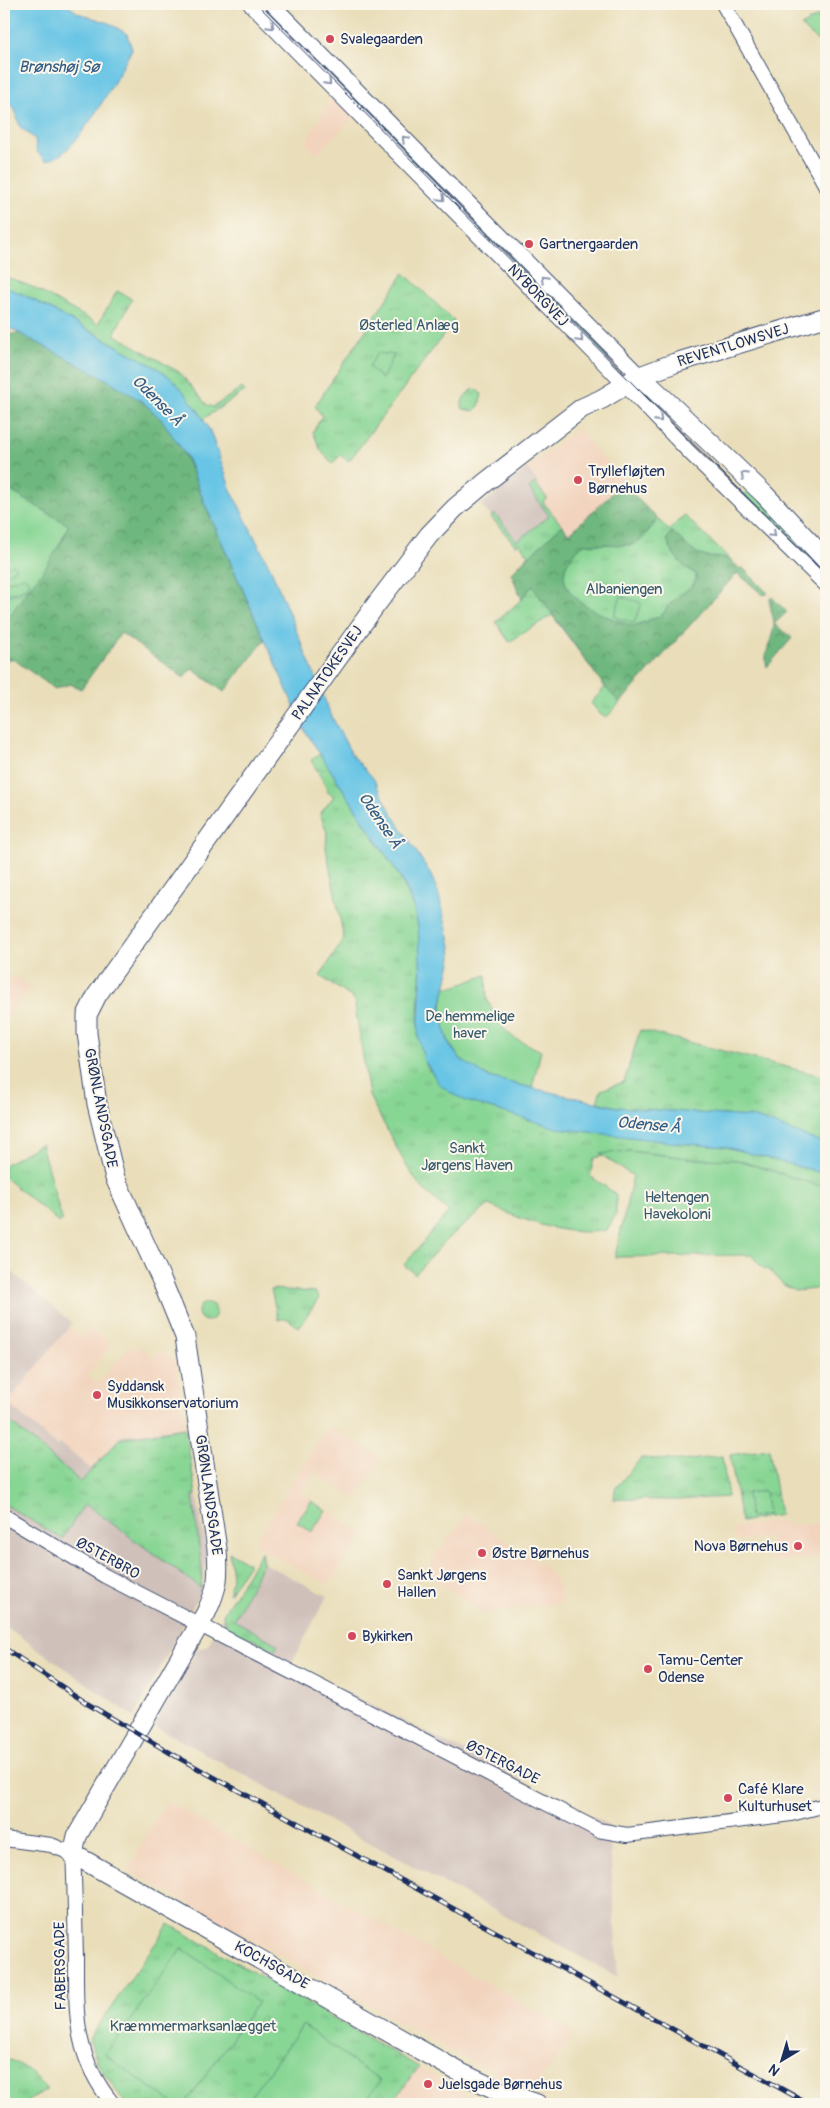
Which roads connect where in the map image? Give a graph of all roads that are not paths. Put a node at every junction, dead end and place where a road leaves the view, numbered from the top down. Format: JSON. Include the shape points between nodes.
{"nodes":[{"id":1,"x":250,"y":4,"type":"edge"},
{"id":2,"x":272,"y":4,"type":"edge"},
{"id":3,"x":723,"y":4,"type":"edge"},
{"id":4,"x":826,"y":186,"type":"edge"},
{"id":5,"x":826,"y":317,"type":"edge"},
{"id":6,"x":627,"y":378,"type":"junction"},
{"id":7,"x":826,"y":560,"type":"edge"},
{"id":8,"x":826,"y":585,"type":"edge"},
{"id":9,"x":112,"y":974,"type":"joint"},
{"id":10,"x":4,"y":1516,"type":"edge"},
{"id":11,"x":200,"y":1624,"type":"junction"},
{"id":12,"x":822,"y":1807,"type":"edge"},
{"id":13,"x":4,"y":1839,"type":"edge"},
{"id":14,"x":73,"y":1854,"type":"junction"},
{"id":15,"x":114,"y":2104,"type":"edge"},
{"id":16,"x":537,"y":2104,"type":"edge"}],
"edges":[{"from":1,"to":6,"type":"street","name":"NYBORGVEJ","one_way":true},
{"from":6,"to":2,"type":"street","name":"NYBORGVEJ","one_way":true},
{"from":3,"to":4,"type":"street"},
{"from":5,"to":6,"type":"main road","name":"REVENTLOWSVEJ"},
{"from":7,"to":6,"type":"main road","name":"NYBORGVEJ","one_way":true,"via":[[764,494]]},
{"from":6,"to":8,"type":"street","name":"NYBORGVEJ","one_way":true,"via":[[714,477]]},
{"from":6,"to":9,"type":"main road","name":"PALNATOKESVEJ","via":[[602,399],[582,408],[486,482],[429,535]]},
{"from":9,"to":11,"type":"main road","name":"GRØNLANDSGADE","via":[[91,1004],[87,1016],[92,1078],[116,1178],[162,1280],[186,1344],[219,1576],[216,1592]]},
{"from":10,"to":11,"type":"street","name":"ØSTERBRO","via":[[105,1576]]},
{"from":11,"to":12,"type":"street","name":"ØSTERGADE","via":[[598,1830],[627,1835],[766,1818]]},
{"from":11,"to":14,"type":"main road","name":"GRØNLANDSGADE","via":[[77,1836]]},
{"from":13,"to":14,"type":"street","name":"KOCHSGADE","via":[[52,1845]]},
{"from":14,"to":15,"type":"street","name":"FABERSGADE","via":[[76,2015],[83,2048],[94,2075]]},
{"from":14,"to":16,"type":"main road","name":"KOCHSGADE","via":[[461,2072],[497,2090]]}]}
